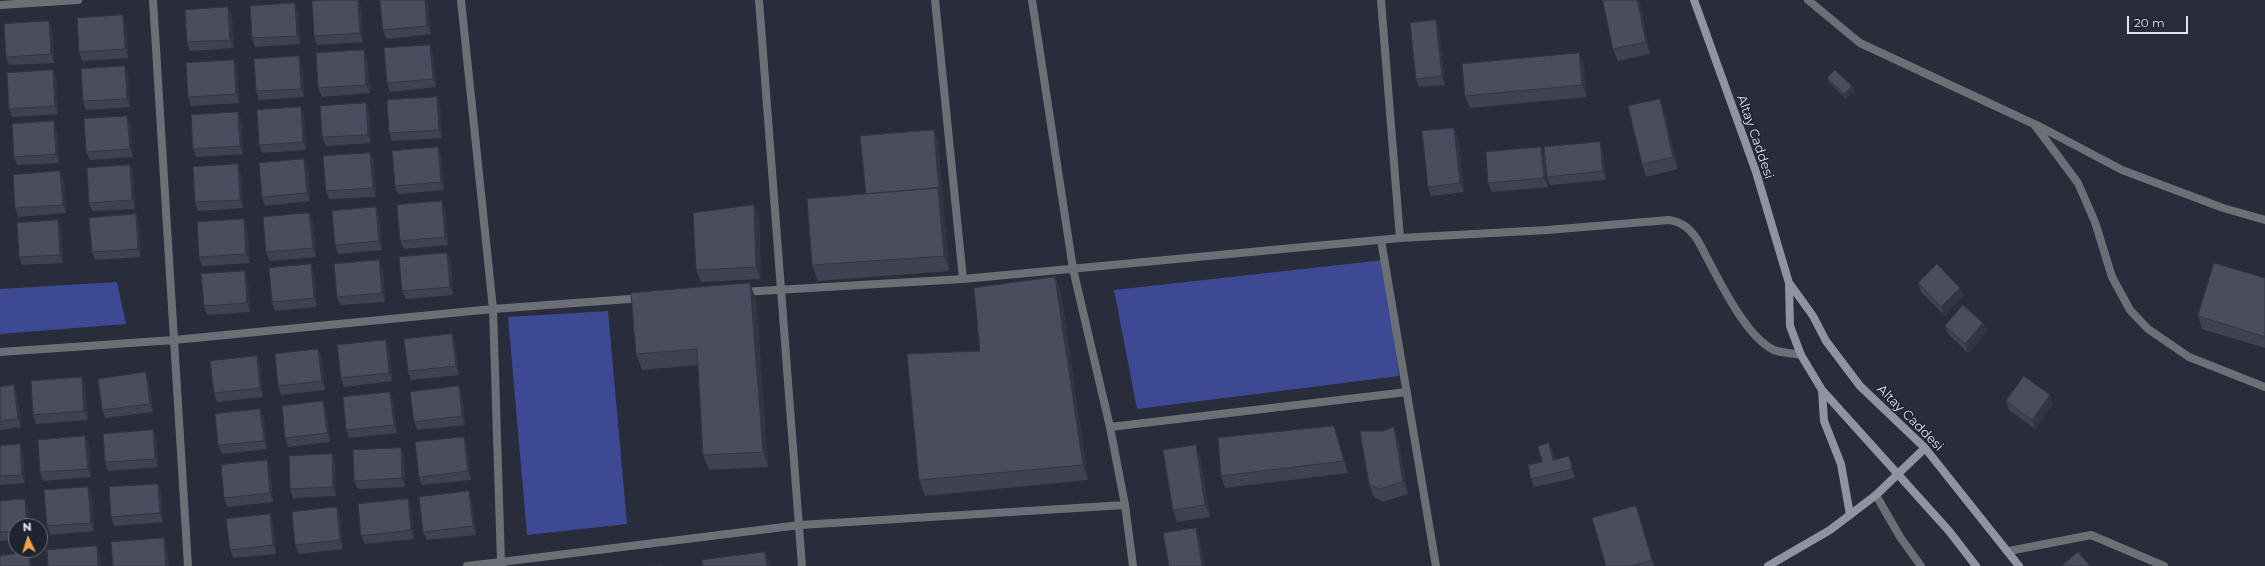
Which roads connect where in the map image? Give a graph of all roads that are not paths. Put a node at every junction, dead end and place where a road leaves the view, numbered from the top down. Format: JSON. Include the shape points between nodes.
{"nodes":[{"id":1,"x":78,"y":0,"type":"edge"},
{"id":2,"x":153,"y":0,"type":"edge"},
{"id":3,"x":462,"y":0,"type":"edge"},
{"id":4,"x":760,"y":0,"type":"edge"},
{"id":5,"x":935,"y":0,"type":"edge"},
{"id":6,"x":1032,"y":0,"type":"edge"},
{"id":7,"x":1381,"y":0,"type":"edge"},
{"id":8,"x":1694,"y":0,"type":"edge"},
{"id":9,"x":1808,"y":0,"type":"edge"},
{"id":10,"x":0,"y":5,"type":"edge"},
{"id":11,"x":2034,"y":124,"type":"junction"},
{"id":12,"x":2265,"y":220,"type":"edge"},
{"id":13,"x":1400,"y":238,"type":"junction"},
{"id":14,"x":1381,"y":240,"type":"junction"},
{"id":15,"x":1073,"y":269,"type":"junction"},
{"id":16,"x":963,"y":279,"type":"junction"},
{"id":17,"x":1789,"y":283,"type":"junction"},
{"id":18,"x":780,"y":289,"type":"junction"},
{"id":19,"x":734,"y":292,"type":"edge"},
{"id":20,"x":648,"y":298,"type":"edge"},
{"id":21,"x":493,"y":309,"type":"junction"},
{"id":22,"x":174,"y":340,"type":"junction"},
{"id":23,"x":0,"y":352,"type":"edge"},
{"id":24,"x":1801,"y":355,"type":"junction"},
{"id":25,"x":2265,"y":387,"type":"edge"},
{"id":26,"x":1822,"y":390,"type":"junction"},
{"id":27,"x":1407,"y":392,"type":"junction"},
{"id":28,"x":1110,"y":427,"type":"junction"},
{"id":29,"x":1925,"y":448,"type":"junction"},
{"id":30,"x":1898,"y":473,"type":"junction"},
{"id":31,"x":1876,"y":494,"type":"junction"},
{"id":32,"x":1125,"y":504,"type":"junction"},
{"id":33,"x":1850,"y":515,"type":"junction"},
{"id":34,"x":800,"y":525,"type":"junction"},
{"id":35,"x":2009,"y":551,"type":"junction"},
{"id":36,"x":501,"y":564,"type":"edge"},
{"id":37,"x":188,"y":566,"type":"edge"},
{"id":38,"x":467,"y":566,"type":"edge"},
{"id":39,"x":802,"y":566,"type":"edge"},
{"id":40,"x":1133,"y":566,"type":"edge"},
{"id":41,"x":1436,"y":566,"type":"edge"},
{"id":42,"x":1768,"y":566,"type":"edge"},
{"id":43,"x":1921,"y":566,"type":"edge"},
{"id":44,"x":1976,"y":566,"type":"edge"},
{"id":45,"x":2019,"y":566,"type":"edge"},
{"id":46,"x":2164,"y":566,"type":"edge"}],
"edges":[{"from":1,"to":10,"type":"street"},
{"from":2,"to":22,"type":"street"},
{"from":3,"to":21,"type":"street"},
{"from":4,"to":18,"type":"street"},
{"from":5,"to":16,"type":"street"},
{"from":6,"to":15,"type":"street"},
{"from":7,"to":13,"type":"street"},
{"from":8,"to":17,"type":"main road","name":"Altay Caddesi","via":[[1756,172]]},
{"from":9,"to":11,"type":"street","via":[[1860,43]]},
{"from":11,"to":12,"type":"street","via":[[2122,170],[2223,208]]},
{"from":11,"to":25,"type":"street","via":[[2078,183],[2095,222],[2112,277],[2130,310],[2148,329],[2189,357]]},
{"from":13,"to":14,"type":"street"},
{"from":13,"to":24,"type":"street","via":[[1678,221],[1690,229],[1697,239],[1747,327],[1760,342],[1775,350]]},
{"from":14,"to":15,"type":"street"},
{"from":14,"to":27,"type":"street"},
{"from":15,"to":16,"type":"street"},
{"from":15,"to":28,"type":"street"},
{"from":16,"to":18,"type":"street"},
{"from":17,"to":24,"type":"main road","name":"Altay Caddesi","via":[[1790,326]]},
{"from":17,"to":29,"type":"main road","name":"Altay Caddesi","via":[[1813,316],[1826,341],[1860,386]]},
{"from":18,"to":19,"type":"street"},
{"from":18,"to":34,"type":"street"},
{"from":20,"to":21,"type":"street"},
{"from":21,"to":22,"type":"street"},
{"from":21,"to":36,"type":"street"},
{"from":22,"to":23,"type":"street"},
{"from":22,"to":37,"type":"street"},
{"from":24,"to":26,"type":"main road","name":"Altay Caddesi"},
{"from":26,"to":30,"type":"main road","name":"Altay Caddesi"},
{"from":26,"to":33,"type":"main road","via":[[1824,421],[1841,464]]},
{"from":27,"to":28,"type":"street"},
{"from":27,"to":41,"type":"street"},
{"from":28,"to":32,"type":"street"},
{"from":29,"to":30,"type":"main road"},
{"from":29,"to":35,"type":"main road","name":"Altay Caddesi"},
{"from":30,"to":31,"type":"main road"},
{"from":30,"to":44,"type":"main road","name":"Altay Caddesi","via":[[1950,531]]},
{"from":31,"to":33,"type":"main road"},
{"from":31,"to":43,"type":"street","via":[[1900,537]]},
{"from":32,"to":34,"type":"street"},
{"from":32,"to":40,"type":"street"},
{"from":33,"to":42,"type":"main road","via":[[1830,530]]},
{"from":34,"to":36,"type":"street"},
{"from":34,"to":39,"type":"street"},
{"from":35,"to":45,"type":"main road","name":"Altay Caddesi"},
{"from":35,"to":46,"type":"street","via":[[2092,535]]},
{"from":36,"to":38,"type":"street"}]}
